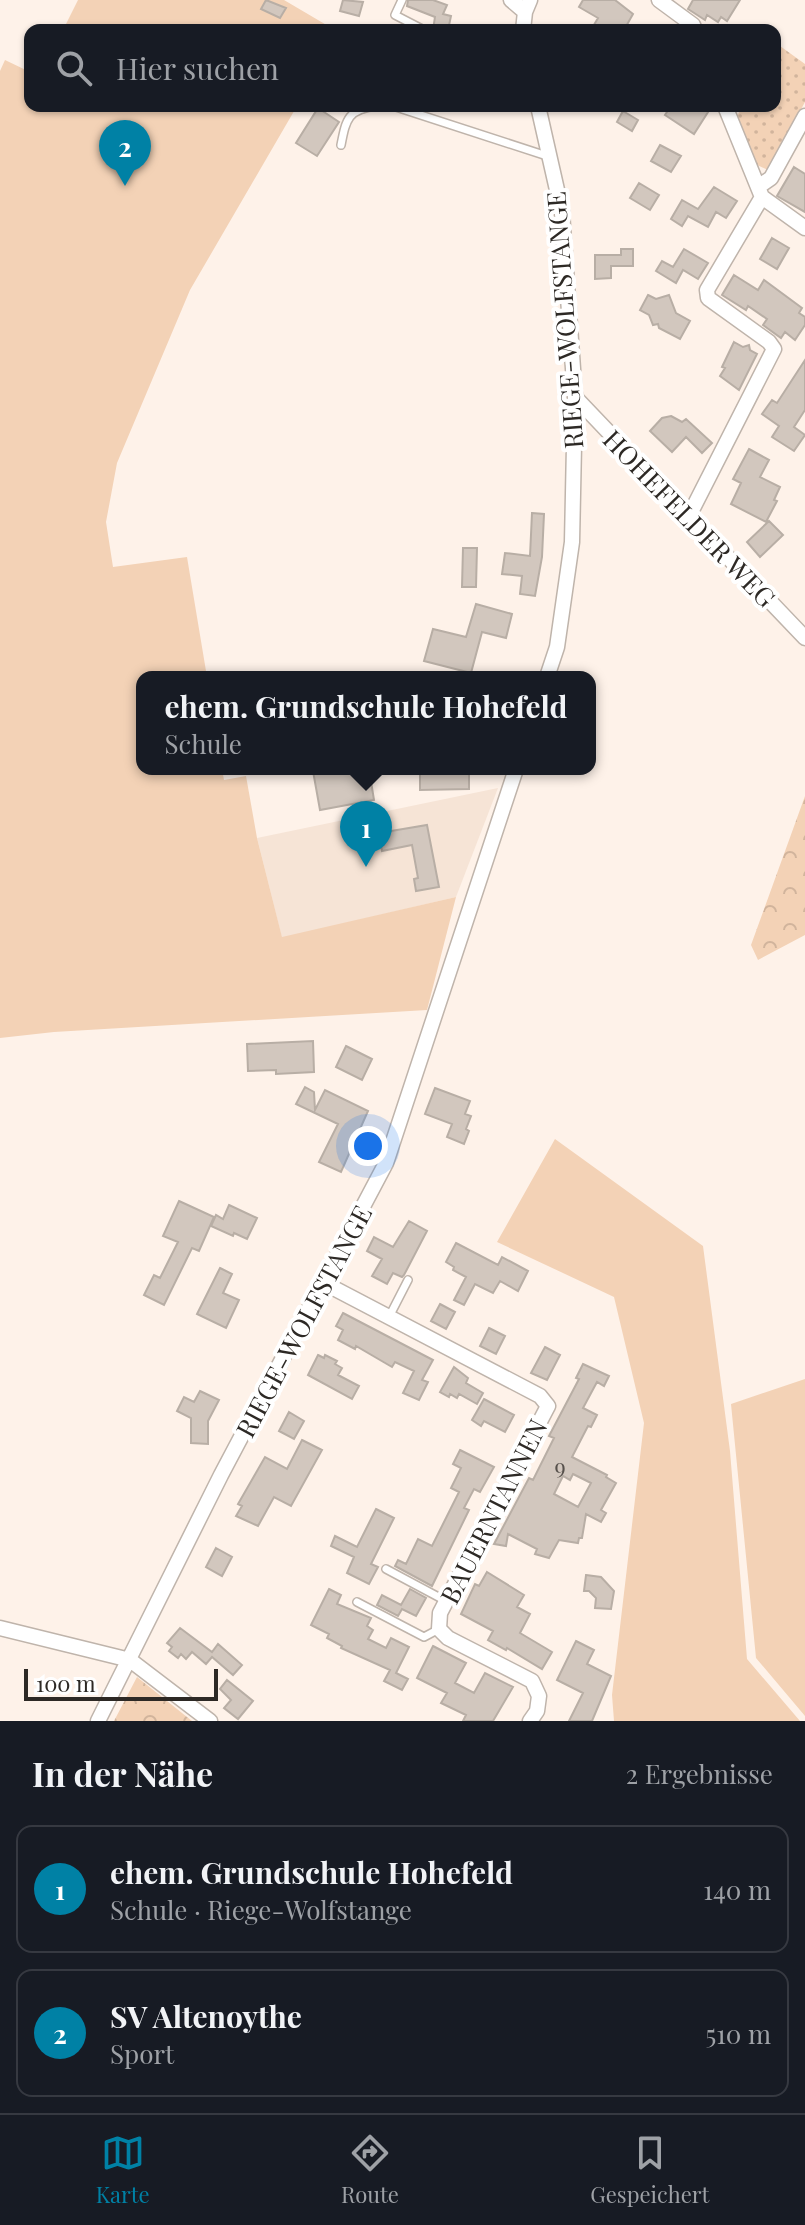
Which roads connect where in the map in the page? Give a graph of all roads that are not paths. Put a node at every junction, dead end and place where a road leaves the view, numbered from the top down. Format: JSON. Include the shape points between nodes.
{"nodes":[{"id":1,"x":402,"y":0,"type":"edge"},
{"id":2,"x":511,"y":0,"type":"edge"},
{"id":3,"x":659,"y":0,"type":"edge"},
{"id":4,"x":527,"y":6,"type":"edge"},
{"id":5,"x":412,"y":24,"type":"edge"},
{"id":6,"x":692,"y":24,"type":"edge"},
{"id":7,"x":354,"y":112,"type":"edge"},
{"id":8,"x":417,"y":112,"type":"edge"},
{"id":9,"x":539,"y":112,"type":"edge"},
{"id":10,"x":727,"y":112,"type":"edge"},
{"id":11,"x":805,"y":116,"type":"edge"},
{"id":12,"x":341,"y":145,"type":"dead end"},
{"id":13,"x":550,"y":156,"type":"junction"},
{"id":14,"x":760,"y":192,"type":"junction"},
{"id":15,"x":805,"y":228,"type":"edge"},
{"id":16,"x":575,"y":397,"type":"junction"},
{"id":17,"x":689,"y":516,"type":"junction"},
{"id":18,"x":805,"y":638,"type":"edge"},
{"id":19,"x":549,"y":671,"type":"edge"},
{"id":20,"x":514,"y":775,"type":"edge"},
{"id":21,"x":408,"y":1280,"type":"dead end"},
{"id":22,"x":322,"y":1282,"type":"junction"},
{"id":23,"x":389,"y":1317,"type":"junction"},
{"id":24,"x":386,"y":1569,"type":"dead end"},
{"id":25,"x":446,"y":1601,"type":"junction"},
{"id":26,"x":357,"y":1602,"type":"dead end"},
{"id":27,"x":0,"y":1628,"type":"edge"},
{"id":28,"x":439,"y":1629,"type":"junction"},
{"id":29,"x":130,"y":1660,"type":"junction"},
{"id":30,"x":98,"y":1721,"type":"edge"},
{"id":31,"x":210,"y":1721,"type":"edge"},
{"id":32,"x":530,"y":1721,"type":"edge"}],
"edges":[{"from":1,"to":5,"type":"lane","via":[[395,15]]},
{"from":2,"to":4,"type":"street"},
{"from":3,"to":6,"type":"street"},
{"from":7,"to":12,"type":"lane","via":[[345,121]]},
{"from":8,"to":13,"type":"lane"},
{"from":9,"to":13,"type":"street","name":"RIEGE-WOLFSTANGE"},
{"from":10,"to":14,"type":"street"},
{"from":11,"to":14,"type":"street"},
{"from":13,"to":16,"type":"street","name":"RIEGE-WOLFSTANGE","via":[[562,212]]},
{"from":14,"to":15,"type":"street"},
{"from":14,"to":17,"type":"street","via":[[707,290],[708,298],[774,349]]},
{"from":16,"to":17,"type":"street","name":"HOHEFELDER WEG"},
{"from":16,"to":19,"type":"street","name":"RIEGE-WOLFSTANGE","via":[[572,542]]},
{"from":17,"to":18,"type":"street","name":"HOHEFELDER WEG"},
{"from":20,"to":22,"type":"street","name":"RIEGE-WOLFSTANGE","via":[[386,1163]]},
{"from":21,"to":23,"type":"lane"},
{"from":22,"to":23,"type":"street","name":"BAUERNTANNEN"},
{"from":22,"to":29,"type":"street","name":"RIEGE-WOLFSTANGE"},
{"from":23,"to":25,"type":"street","name":"BAUERNTANNEN","via":[[540,1396],[548,1406]]},
{"from":24,"to":25,"type":"lane"},
{"from":25,"to":28,"type":"street","name":"BAUERNTANNEN"},
{"from":26,"to":28,"type":"lane","via":[[424,1637]]},
{"from":27,"to":29,"type":"street"},
{"from":28,"to":32,"type":"street","name":"BAUERNTANNEN","via":[[532,1681],[539,1696]]},
{"from":29,"to":30,"type":"street","name":"RIEGE-WOLFSTANGE"},
{"from":29,"to":31,"type":"street"}]}
